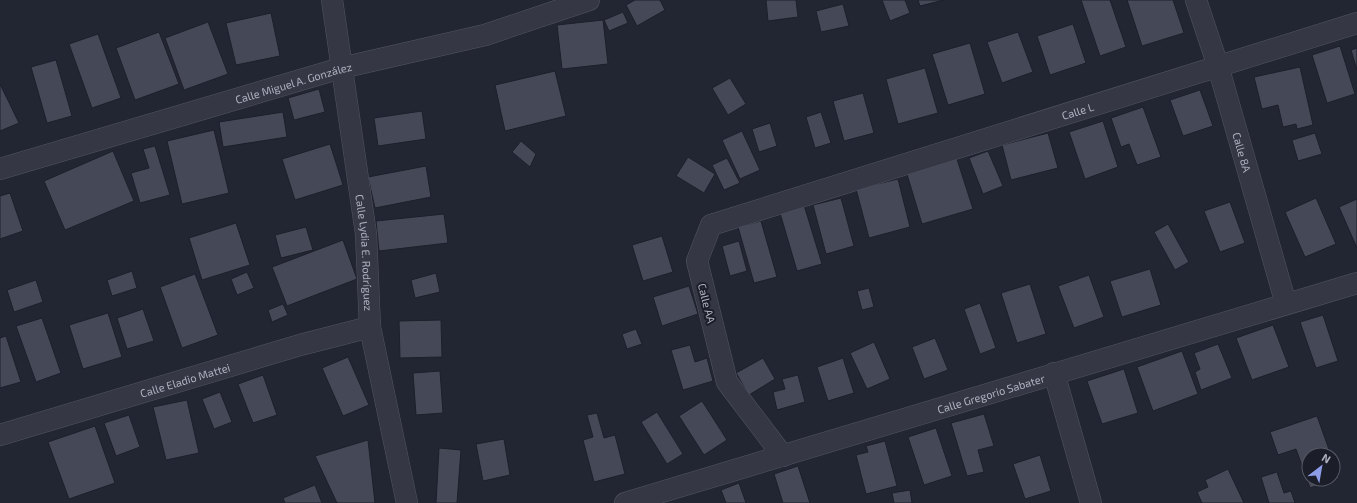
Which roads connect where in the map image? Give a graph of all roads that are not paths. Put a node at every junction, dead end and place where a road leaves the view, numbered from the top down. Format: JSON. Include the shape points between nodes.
{"nodes":[{"id":1,"x":332,"y":0,"type":"edge"},
{"id":2,"x":589,"y":0,"type":"edge"},
{"id":3,"x":1196,"y":0,"type":"edge"},
{"id":4,"x":1357,"y":24,"type":"edge"},
{"id":5,"x":1218,"y":66,"type":"junction"},
{"id":6,"x":341,"y":68,"type":"junction"},
{"id":7,"x":0,"y":169,"type":"edge"},
{"id":8,"x":797,"y":198,"type":"joint"},
{"id":9,"x":1357,"y":283,"type":"edge"},
{"id":10,"x":1286,"y":304,"type":"junction"},
{"id":11,"x":370,"y":327,"type":"junction"},
{"id":12,"x":1054,"y":373,"type":"junction"},
{"id":13,"x":0,"y":435,"type":"edge"},
{"id":14,"x":783,"y":456,"type":"junction"},
{"id":15,"x":407,"y":503,"type":"edge"},
{"id":16,"x":625,"y":503,"type":"edge"},
{"id":17,"x":1091,"y":503,"type":"edge"}],
"edges":[{"from":1,"to":6,"type":"street","name":"Calle Lydia E. Rodríguez"},
{"from":2,"to":6,"type":"street","name":"Calle Miguel A. González","via":[[485,35]]},
{"from":3,"to":5,"type":"street","name":"Calle 8A"},
{"from":4,"to":5,"type":"street","name":"Calle L"},
{"from":5,"to":8,"type":"street","name":"Calle L"},
{"from":5,"to":10,"type":"street","name":"Calle 8A"},
{"from":6,"to":7,"type":"street","name":"Calle Miguel A. González"},
{"from":6,"to":11,"type":"street","name":"Calle Lydia E. Rodríguez","via":[[366,234]]},
{"from":8,"to":14,"type":"street","name":"Calle AA","via":[[711,225],[697,261],[727,382]]},
{"from":9,"to":10,"type":"street","name":"Calle Gregorio Sabater"},
{"from":10,"to":12,"type":"street","name":"Calle Gregorio Sabater"},
{"from":11,"to":13,"type":"street","name":"Calle Eladio Mattei","via":[[300,345]]},
{"from":11,"to":15,"type":"street","name":"Calle Lydia E. Rodríguez"},
{"from":12,"to":14,"type":"street","name":"Calle Gregorio Sabater"},
{"from":12,"to":17,"type":"street"},
{"from":14,"to":16,"type":"street","name":"Calle Gregorio Sabater"}]}
